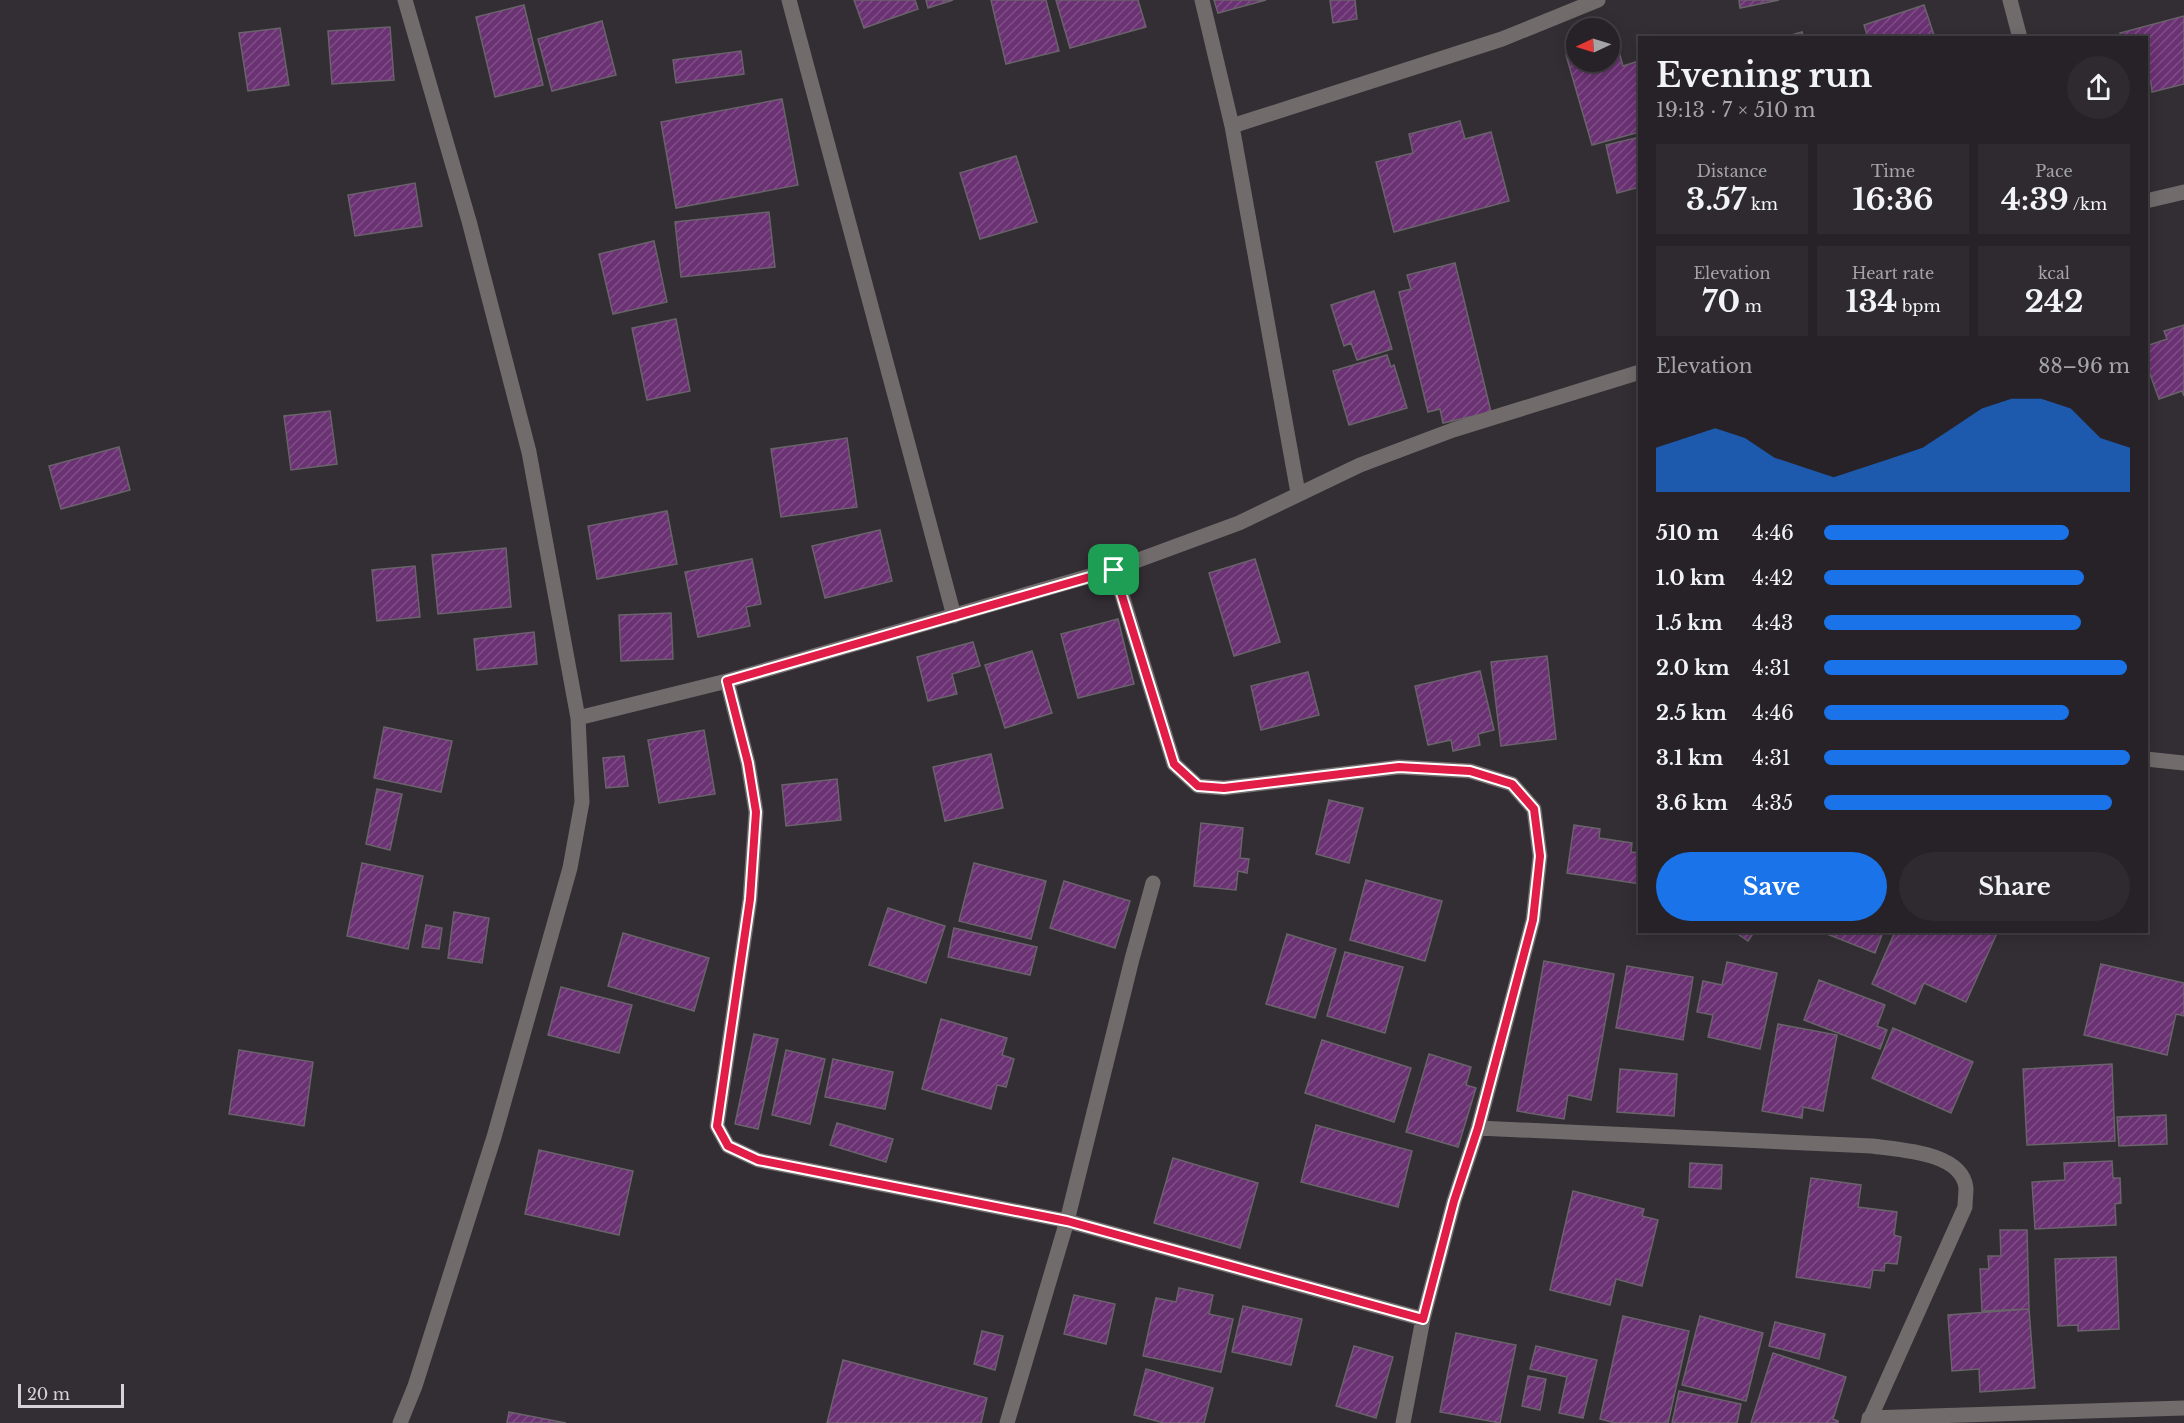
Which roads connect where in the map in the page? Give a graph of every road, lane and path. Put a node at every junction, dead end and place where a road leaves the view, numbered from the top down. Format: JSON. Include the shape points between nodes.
{"nodes":[{"id":1,"x":405,"y":0,"type":"edge"},
{"id":2,"x":789,"y":0,"type":"edge"},
{"id":3,"x":1202,"y":0,"type":"edge"},
{"id":4,"x":1598,"y":0,"type":"edge"},
{"id":5,"x":2010,"y":0,"type":"edge"},
{"id":6,"x":2019,"y":36,"type":"edge"},
{"id":7,"x":1232,"y":126,"type":"junction"},
{"id":8,"x":2184,"y":192,"type":"edge"},
{"id":9,"x":2148,"y":201,"type":"edge"},
{"id":10,"x":1638,"y":373,"type":"edge"},
{"id":11,"x":1298,"y":493,"type":"junction"},
{"id":12,"x":1114,"y":570,"type":"junction"},
{"id":13,"x":954,"y":616,"type":"junction"},
{"id":14,"x":727,"y":681,"type":"junction"},
{"id":15,"x":578,"y":718,"type":"junction"},
{"id":16,"x":2148,"y":759,"type":"edge"},
{"id":17,"x":2184,"y":762,"type":"edge"},
{"id":18,"x":1153,"y":883,"type":"dead end"},
{"id":19,"x":1478,"y":1128,"type":"junction"},
{"id":20,"x":1067,"y":1221,"type":"junction"},
{"id":21,"x":1423,"y":1319,"type":"junction"},
{"id":22,"x":2184,"y":1408,"type":"edge"},
{"id":23,"x":1868,"y":1421,"type":"edge"},
{"id":24,"x":400,"y":1423,"type":"edge"},
{"id":25,"x":1007,"y":1423,"type":"edge"},
{"id":26,"x":1403,"y":1423,"type":"edge"}],
"edges":[{"from":1,"to":15,"type":"street","via":[[529,452]]},
{"from":2,"to":13,"type":"street"},
{"from":3,"to":7,"type":"street"},
{"from":4,"to":7,"type":"street","via":[[1502,39]]},
{"from":5,"to":6,"type":"street"},
{"from":7,"to":11,"type":"street"},
{"from":8,"to":9,"type":"street"},
{"from":10,"to":11,"type":"street","via":[[1453,430]]},
{"from":11,"to":12,"type":"street","via":[[1239,523]]},
{"from":12,"to":13,"type":"street"},
{"from":12,"to":19,"type":"street","via":[[1174,764],[1198,786],[1224,788],[1399,767],[1470,771],[1512,784],[1534,809],[1540,856],[1533,920]]},
{"from":13,"to":14,"type":"street"},
{"from":14,"to":15,"type":"street"},
{"from":14,"to":20,"type":"street","via":[[756,812],[750,899],[717,1126],[728,1146],[758,1160]]},
{"from":15,"to":24,"type":"street","via":[[582,802],[570,868],[494,1137],[416,1386]]},
{"from":16,"to":17,"type":"street"},
{"from":18,"to":20,"type":"street"},
{"from":19,"to":21,"type":"street"},
{"from":19,"to":23,"type":"street","via":[[1872,1146],[1934,1156],[1956,1167],[1966,1186],[1965,1207]]},
{"from":20,"to":21,"type":"street"},
{"from":20,"to":25,"type":"street"},
{"from":21,"to":26,"type":"street"},
{"from":22,"to":23,"type":"street"}]}
